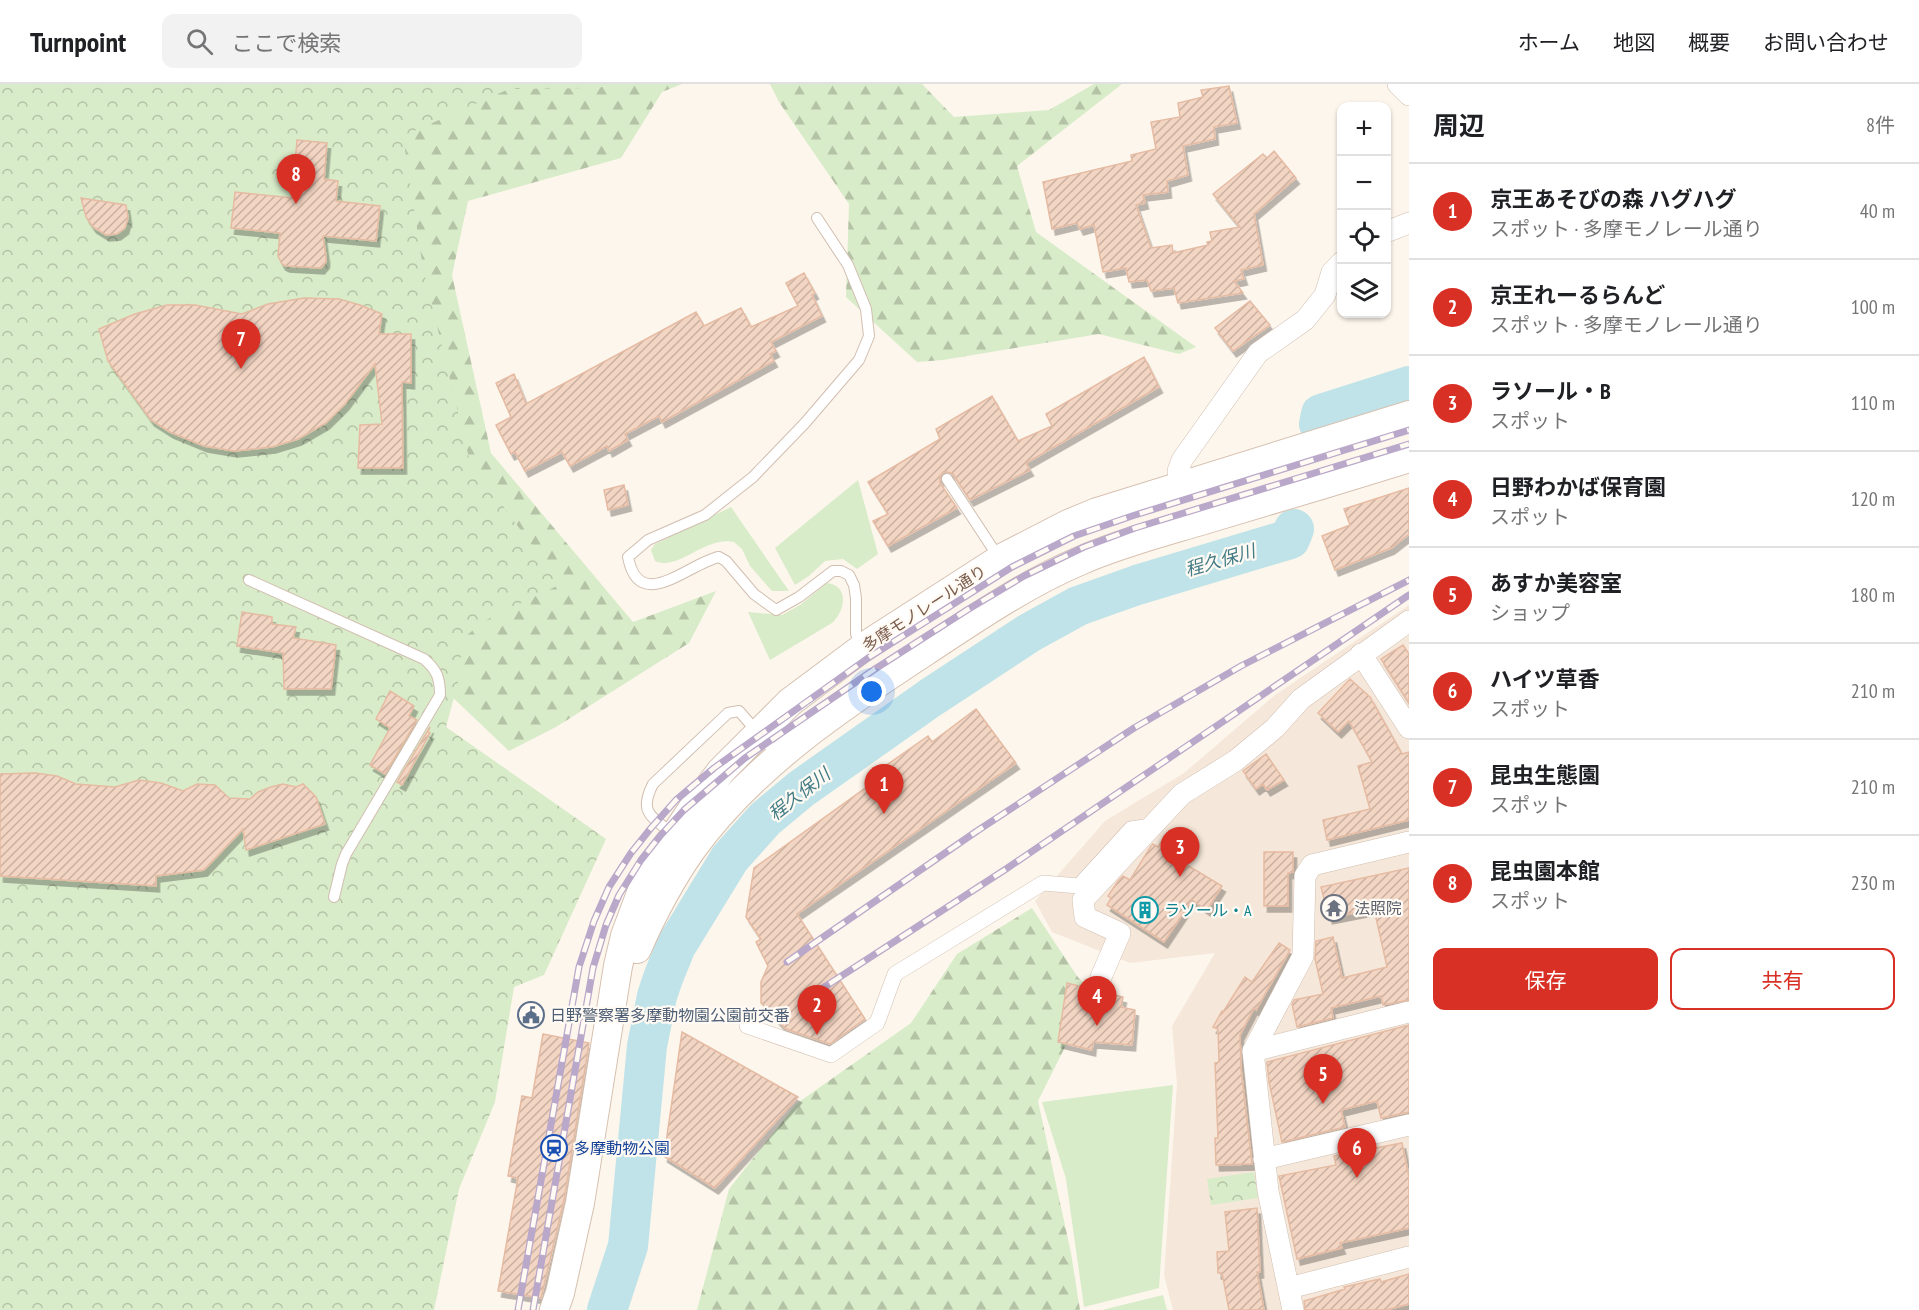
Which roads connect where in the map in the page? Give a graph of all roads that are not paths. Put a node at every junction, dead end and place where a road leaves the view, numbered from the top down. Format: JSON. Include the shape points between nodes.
{"nodes":[{"id":1,"x":1398,"y":84,"type":"edge"},
{"id":2,"x":1409,"y":95,"type":"edge"},
{"id":3,"x":817,"y":218,"type":"dead end"},
{"id":4,"x":1409,"y":222,"type":"edge"},
{"id":5,"x":1391,"y":230,"type":"edge"},
{"id":6,"x":1339,"y":264,"type":"edge"},
{"id":7,"x":1409,"y":415,"type":"edge"},
{"id":8,"x":1409,"y":458,"type":"edge"},
{"id":9,"x":947,"y":479,"type":"dead end"},
{"id":10,"x":1182,"y":485,"type":"junction"},
{"id":11,"x":1000,"y":559,"type":"junction"},
{"id":12,"x":249,"y":580,"type":"dead end"},
{"id":13,"x":1409,"y":621,"type":"edge"},
{"id":14,"x":865,"y":646,"type":"junction"},
{"id":15,"x":1361,"y":654,"type":"junction"},
{"id":16,"x":1409,"y":728,"type":"edge"},
{"id":17,"x":758,"y":733,"type":"junction"},
{"id":18,"x":779,"y":758,"type":"junction"},
{"id":19,"x":1152,"y":826,"type":"junction"},
{"id":20,"x":683,"y":842,"type":"junction"},
{"id":21,"x":1409,"y":842,"type":"edge"},
{"id":22,"x":334,"y":897,"type":"dead end"},
{"id":23,"x":1101,"y":977,"type":"dead end"},
{"id":24,"x":1409,"y":1011,"type":"edge"},
{"id":25,"x":747,"y":1026,"type":"dead end"},
{"id":26,"x":1253,"y":1051,"type":"junction"},
{"id":27,"x":1409,"y":1125,"type":"edge"},
{"id":28,"x":1264,"y":1159,"type":"junction"},
{"id":29,"x":1409,"y":1257,"type":"edge"},
{"id":30,"x":1289,"y":1288,"type":"junction"},
{"id":31,"x":554,"y":1310,"type":"edge"},
{"id":32,"x":1293,"y":1310,"type":"edge"}],
"edges":[{"from":1,"to":2,"type":"street"},
{"from":3,"to":14,"type":"lane","via":[[848,265],[866,309],[868,336],[859,360],[753,477],[705,515],[648,540],[628,557],[631,570],[640,581],[653,584],[666,583],[719,557],[754,594],[776,610],[833,571],[841,571],[849,575],[854,585],[856,634]]},
{"from":4,"to":5,"type":"street"},
{"from":6,"to":10,"type":"street","via":[[1332,272],[1325,295],[1305,320],[1258,353],[1182,460],[1178,471]]},
{"from":7,"to":10,"type":"main road","name":"多摩モノレール通り"},
{"from":8,"to":18,"type":"main road","name":"多摩モノレール通り","via":[[1110,549],[1063,568],[971,621],[883,679]]},
{"from":9,"to":11,"type":"lane"},
{"from":10,"to":11,"type":"main road","name":"多摩モノレール通り","via":[[1097,512],[1034,539]]},
{"from":11,"to":14,"type":"main road","name":"多摩モノレール通り"},
{"from":12,"to":22,"type":"lane","via":[[424,659],[435,668],[440,680],[440,695],[346,854]]},
{"from":13,"to":15,"type":"street"},
{"from":14,"to":17,"type":"main road","name":"多摩モノレール通り","via":[[790,702]]},
{"from":15,"to":16,"type":"street"},
{"from":15,"to":19,"type":"street","via":[[1301,699],[1275,728],[1235,761],[1182,794]]},
{"from":17,"to":18,"type":"lane"},
{"from":17,"to":20,"type":"main road","name":"多摩モノレール通り","via":[[722,771]]},
{"from":17,"to":20,"type":"lane","via":[[739,711],[728,713],[653,784],[646,797],[648,814]]},
{"from":18,"to":20,"type":"main road","name":"多摩モノレール通り"},
{"from":19,"to":23,"type":"street","via":[[1083,900],[1085,917],[1120,933]]},
{"from":19,"to":25,"type":"street","via":[[1131,829],[1079,886],[1043,883],[895,974],[877,1023],[831,1055]]},
{"from":20,"to":31,"type":"main road","name":"多摩モノレール通り","via":[[665,893],[612,1006],[580,1203]]},
{"from":21,"to":26,"type":"street","via":[[1312,865],[1305,876],[1303,956]]},
{"from":24,"to":26,"type":"street"},
{"from":26,"to":28,"type":"street"},
{"from":27,"to":28,"type":"street"},
{"from":28,"to":30,"type":"street"},
{"from":29,"to":30,"type":"street"},
{"from":30,"to":32,"type":"street"}]}
